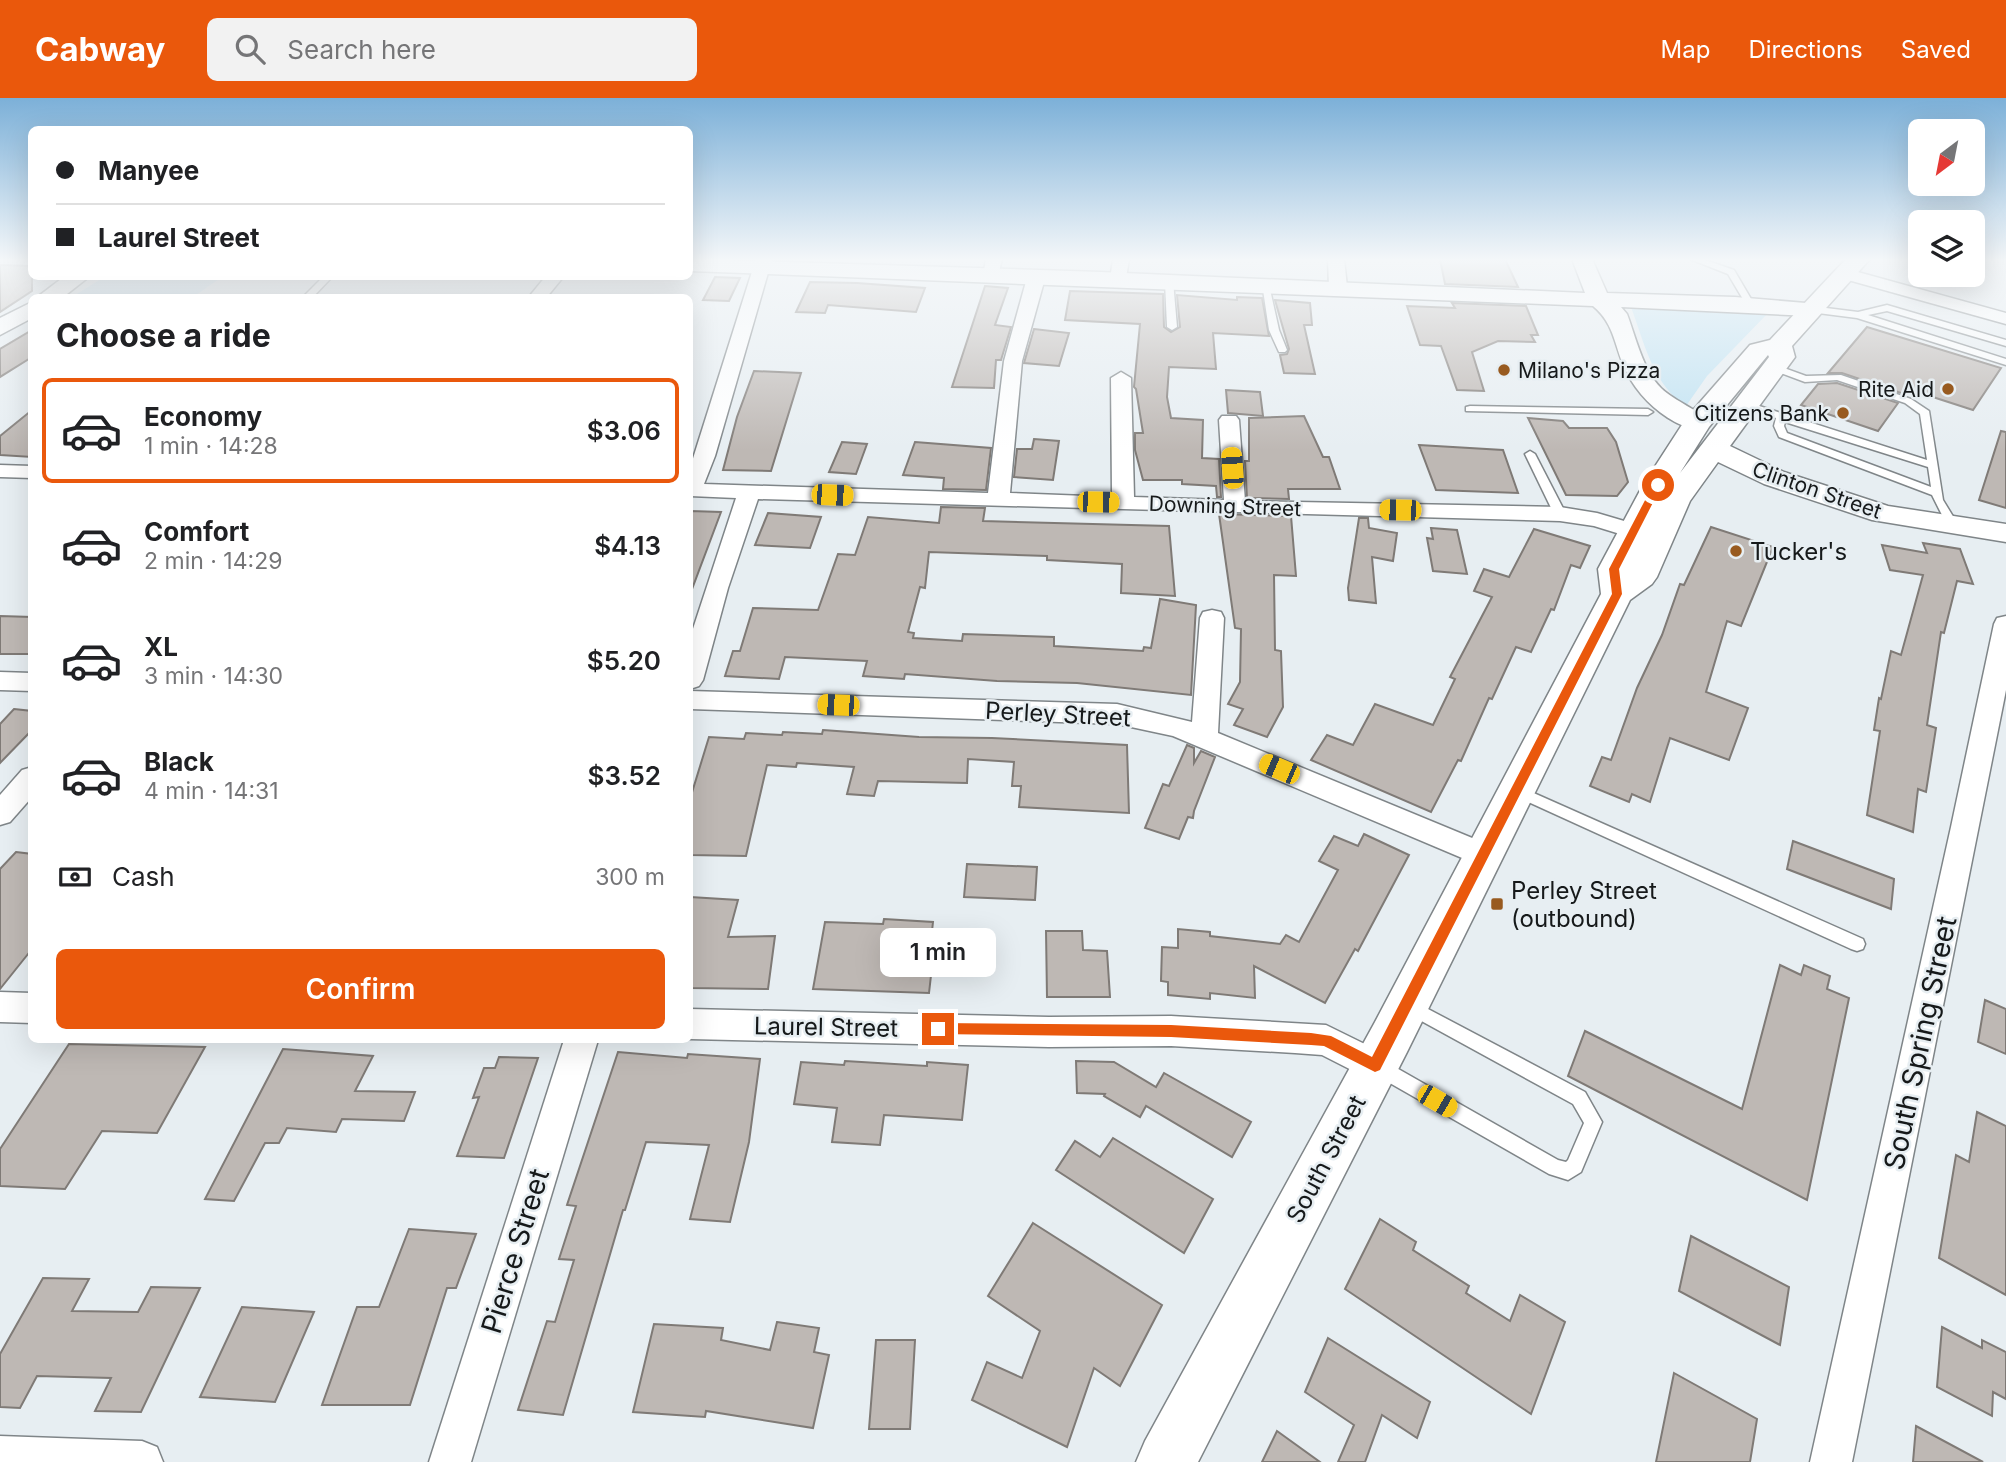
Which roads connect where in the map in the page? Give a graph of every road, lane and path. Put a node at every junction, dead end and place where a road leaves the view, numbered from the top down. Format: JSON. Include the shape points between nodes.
{"nodes":[{"id":1,"x":745,"y":323,"type":"edge"},
{"id":2,"x":1024,"y":323,"type":"edge"},
{"id":3,"x":1172,"y":323,"type":"edge"},
{"id":4,"x":1273,"y":323,"type":"edge"},
{"id":5,"x":1596,"y":323,"type":"edge"},
{"id":6,"x":1619,"y":323,"type":"edge"},
{"id":7,"x":1800,"y":323,"type":"edge"},
{"id":8,"x":1879,"y":323,"type":"edge"},
{"id":9,"x":1937,"y":323,"type":"edge"},
{"id":10,"x":1172,"y":327,"type":"dead end"},
{"id":11,"x":1600,"y":335,"type":"dead end"},
{"id":12,"x":2006,"y":343,"type":"edge"},
{"id":13,"x":1282,"y":350,"type":"dead end"},
{"id":14,"x":1776,"y":356,"type":"junction"},
{"id":15,"x":2006,"y":362,"type":"edge"},
{"id":16,"x":1612,"y":367,"type":"dead end"},
{"id":17,"x":1121,"y":378,"type":"dead end"},
{"id":18,"x":1747,"y":405,"type":"junction"},
{"id":19,"x":1470,"y":409,"type":"dead end"},
{"id":20,"x":1647,"y":412,"type":"junction"},
{"id":21,"x":1781,"y":417,"type":"junction"},
{"id":22,"x":1229,"y":420,"type":"dead end"},
{"id":23,"x":1706,"y":436,"type":"junction"},
{"id":24,"x":1530,"y":454,"type":"dead end"},
{"id":25,"x":1932,"y":465,"type":"junction"},
{"id":26,"x":0,"y":471,"type":"edge"},
{"id":27,"x":28,"y":472,"type":"edge"},
{"id":28,"x":693,"y":483,"type":"edge"},
{"id":29,"x":693,"y":490,"type":"edge"},
{"id":30,"x":749,"y":492,"type":"junction"},
{"id":31,"x":1937,"y":493,"type":"junction"},
{"id":32,"x":998,"y":500,"type":"junction"},
{"id":33,"x":1123,"y":503,"type":"junction"},
{"id":34,"x":1235,"y":507,"type":"junction"},
{"id":35,"x":1560,"y":514,"type":"junction"},
{"id":36,"x":1951,"y":523,"type":"junction"},
{"id":37,"x":1633,"y":531,"type":"junction"},
{"id":38,"x":2006,"y":533,"type":"edge"},
{"id":39,"x":1617,"y":594,"type":"junction"},
{"id":40,"x":1212,"y":618,"type":"dead end"},
{"id":41,"x":2006,"y":624,"type":"edge"},
{"id":42,"x":693,"y":669,"type":"edge"},
{"id":43,"x":0,"y":681,"type":"edge"},
{"id":44,"x":28,"y":682,"type":"edge"},
{"id":45,"x":693,"y":700,"type":"edge"},
{"id":46,"x":1204,"y":738,"type":"junction"},
{"id":47,"x":28,"y":782,"type":"edge"},
{"id":48,"x":1517,"y":790,"type":"junction"},
{"id":49,"x":0,"y":814,"type":"edge"},
{"id":50,"x":1483,"y":855,"type":"junction"},
{"id":51,"x":1857,"y":944,"type":"dead end"},
{"id":52,"x":1407,"y":1005,"type":"junction"},
{"id":53,"x":0,"y":1007,"type":"edge"},
{"id":54,"x":28,"y":1007,"type":"edge"},
{"id":55,"x":693,"y":1024,"type":"edge"},
{"id":56,"x":580,"y":1043,"type":"edge"},
{"id":57,"x":1375,"y":1066,"type":"junction"},
{"id":58,"x":20,"y":1459,"type":"edge"},
{"id":59,"x":142,"y":1462,"type":"edge"},
{"id":60,"x":450,"y":1462,"type":"edge"},
{"id":61,"x":1166,"y":1462,"type":"edge"},
{"id":62,"x":1831,"y":1462,"type":"edge"}],
"edges":[{"from":1,"to":28,"type":"street"},
{"from":2,"to":32,"type":"street","via":[[1013,361]]},
{"from":3,"to":10,"type":"lane"},
{"from":4,"to":13,"type":"lane"},
{"from":5,"to":11,"type":"street"},
{"from":6,"to":23,"type":"street","via":[[1652,393]]},
{"from":7,"to":14,"type":"main road","name":"South Street"},
{"from":8,"to":15,"type":"lane"},
{"from":9,"to":12,"type":"lane"},
{"from":14,"to":18,"type":"main road","name":"South Street"},
{"from":14,"to":23,"type":"main road","name":"South Street","via":[[1759,350]]},
{"from":14,"to":25,"type":"lane","via":[[1805,379],[1838,377],[1908,401],[1924,413]]},
{"from":16,"to":20,"type":"street"},
{"from":17,"to":33,"type":"street"},
{"from":18,"to":21,"type":"lane"},
{"from":18,"to":23,"type":"main road","name":"South Street"},
{"from":19,"to":20,"type":"lane"},
{"from":20,"to":23,"type":"street","via":[[1661,425]]},
{"from":21,"to":25,"type":"lane"},
{"from":21,"to":31,"type":"lane","via":[[1783,435]]},
{"from":22,"to":34,"type":"street"},
{"from":23,"to":36,"type":"main road","name":"Clinton Street","via":[[1774,478],[1816,494],[1883,514]]},
{"from":23,"to":37,"type":"main road","name":"South Street","via":[[1658,485]]},
{"from":23,"to":39,"type":"main road","name":"South Street","via":[[1641,577]]},
{"from":24,"to":35,"type":"lane"},
{"from":25,"to":31,"type":"lane"},
{"from":26,"to":27,"type":"street"},
{"from":29,"to":30,"type":"street","name":"Downing Street"},
{"from":30,"to":32,"type":"street","name":"Downing Street"},
{"from":30,"to":42,"type":"street"},
{"from":31,"to":36,"type":"lane"},
{"from":32,"to":33,"type":"street","name":"Downing Street"},
{"from":33,"to":34,"type":"street","name":"Downing Street"},
{"from":34,"to":35,"type":"street","name":"Downing Street"},
{"from":35,"to":37,"type":"street","name":"Downing Street"},
{"from":36,"to":38,"type":"main road","name":"Clinton Street"},
{"from":37,"to":39,"type":"main road","name":"South Street","via":[[1614,569]]},
{"from":39,"to":48,"type":"main road","name":"South Street"},
{"from":40,"to":46,"type":"street"},
{"from":41,"to":62,"type":"street","name":"South Spring Street"},
{"from":43,"to":44,"type":"street"},
{"from":45,"to":46,"type":"street","name":"Perley Street","via":[[1118,714],[1149,719]]},
{"from":46,"to":50,"type":"street","name":"Perley Street"},
{"from":47,"to":49,"type":"street"},
{"from":48,"to":50,"type":"main road","name":"South Street"},
{"from":48,"to":51,"type":"lane"},
{"from":50,"to":52,"type":"main road","name":"South Street"},
{"from":52,"to":57,"type":"main road","name":"South Street"},
{"from":52,"to":57,"type":"lane","via":[[1579,1098],[1593,1122],[1575,1166],[1568,1171],[1555,1168]]},
{"from":53,"to":54,"type":"street"},
{"from":55,"to":57,"type":"street","name":"Laurel Street","via":[[1171,1031],[1295,1038],[1326,1040]]},
{"from":56,"to":60,"type":"street","name":"Pierce Street"},
{"from":57,"to":61,"type":"main road","name":"South Street"},
{"from":58,"to":59,"type":"street"}]}
